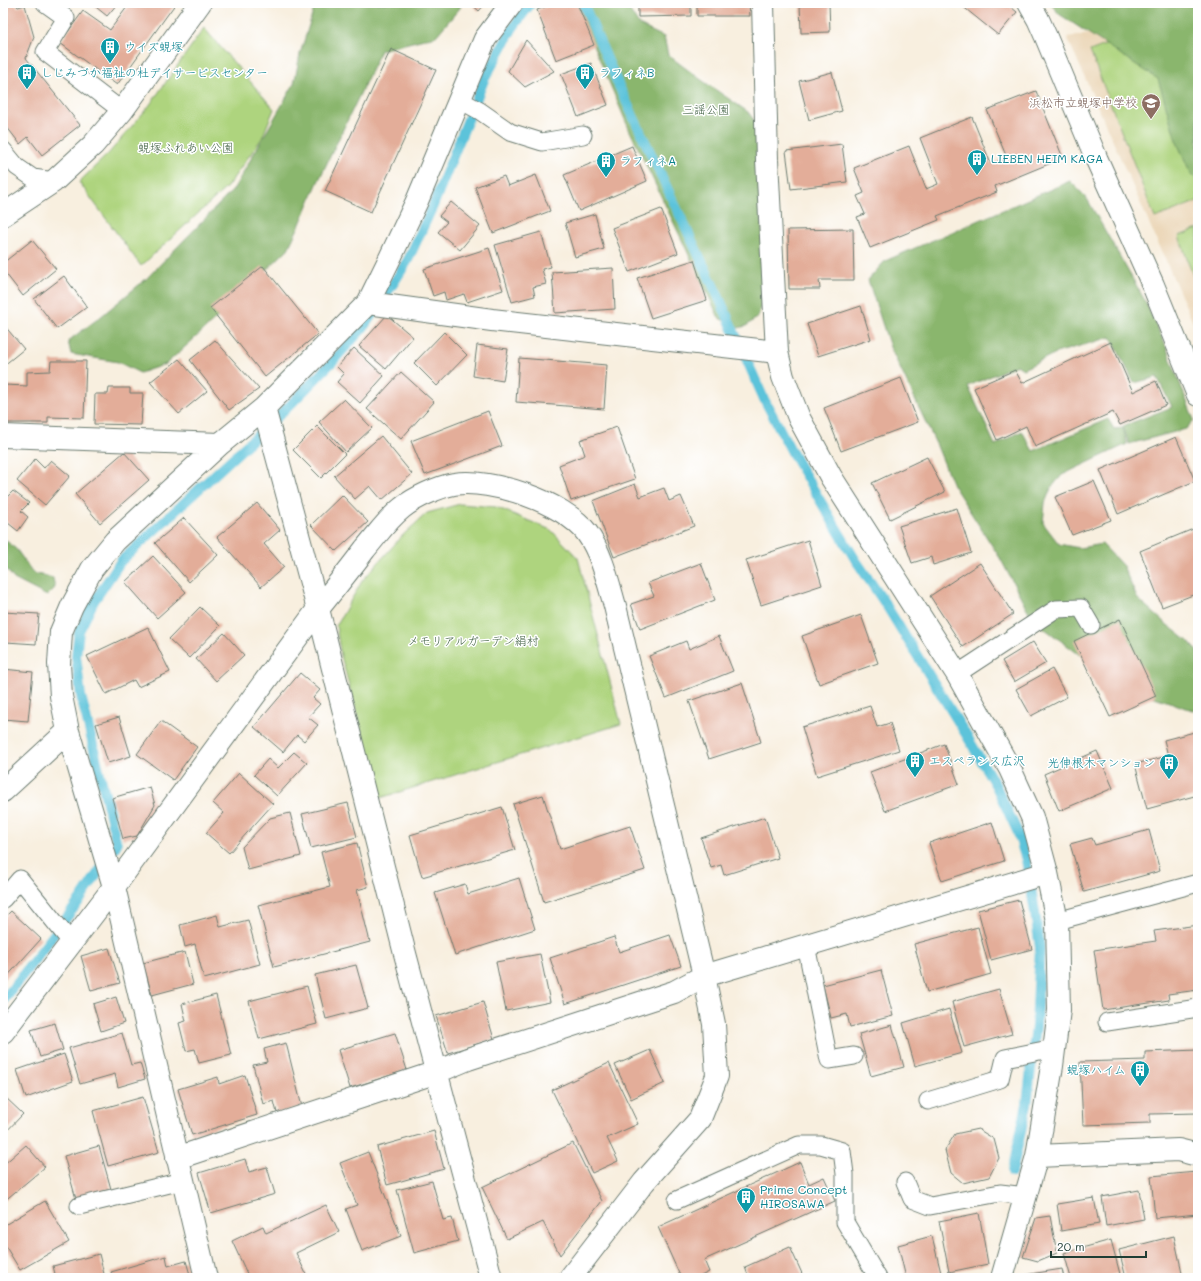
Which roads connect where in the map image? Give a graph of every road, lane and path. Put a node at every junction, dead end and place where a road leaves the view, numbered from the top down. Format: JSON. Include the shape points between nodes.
{"nodes":[{"id":1,"x":45,"y":3,"type":"edge"},
{"id":2,"x":200,"y":3,"type":"edge"},
{"id":3,"x":512,"y":3,"type":"edge"},
{"id":4,"x":763,"y":3,"type":"edge"},
{"id":5,"x":1029,"y":3,"type":"edge"},
{"id":6,"x":465,"y":103,"type":"junction"},
{"id":7,"x":122,"y":111,"type":"junction"},
{"id":8,"x":583,"y":135,"type":"dead end"},
{"id":9,"x":3,"y":150,"type":"edge"},
{"id":10,"x":54,"y":181,"type":"junction"},
{"id":11,"x":3,"y":215,"type":"edge"},
{"id":12,"x":371,"y":303,"type":"junction"},
{"id":13,"x":777,"y":352,"type":"junction"},
{"id":14,"x":1198,"y":395,"type":"edge"},
{"id":15,"x":267,"y":421,"type":"junction"},
{"id":16,"x":3,"y":436,"type":"edge"},
{"id":17,"x":220,"y":444,"type":"junction"},
{"id":18,"x":318,"y":609,"type":"junction"},
{"id":19,"x":1091,"y":625,"type":"dead end"},
{"id":20,"x":957,"y":674,"type":"junction"},
{"id":21,"x":68,"y":731,"type":"junction"},
{"id":22,"x":3,"y":791,"type":"edge"},
{"id":23,"x":1034,"y":877,"type":"junction"},
{"id":24,"x":112,"y":882,"type":"junction"},
{"id":25,"x":1198,"y":883,"type":"edge"},
{"id":26,"x":3,"y":899,"type":"edge"},
{"id":27,"x":1057,"y":921,"type":"junction"},
{"id":28,"x":64,"y":933,"type":"junction"},
{"id":29,"x":806,"y":945,"type":"junction"},
{"id":30,"x":704,"y":976,"type":"junction"},
{"id":31,"x":1198,"y":1008,"type":"edge"},
{"id":32,"x":1107,"y":1022,"type":"dead end"},
{"id":33,"x":3,"y":1032,"type":"edge"},
{"id":34,"x":1048,"y":1050,"type":"junction"},
{"id":35,"x":854,"y":1056,"type":"dead end"},
{"id":36,"x":437,"y":1072,"type":"junction"},
{"id":37,"x":928,"y":1101,"type":"dead end"},
{"id":38,"x":1037,"y":1156,"type":"junction"},
{"id":39,"x":1198,"y":1156,"type":"edge"},
{"id":40,"x":177,"y":1158,"type":"junction"},
{"id":41,"x":182,"y":1181,"type":"junction"},
{"id":42,"x":904,"y":1182,"type":"dead end"},
{"id":43,"x":1026,"y":1196,"type":"junction"},
{"id":44,"x":678,"y":1200,"type":"dead end"},
{"id":45,"x":79,"y":1206,"type":"dead end"},
{"id":46,"x":206,"y":1278,"type":"edge"},
{"id":47,"x":491,"y":1278,"type":"edge"},
{"id":48,"x":570,"y":1278,"type":"edge"},
{"id":49,"x":878,"y":1278,"type":"edge"},
{"id":50,"x":1002,"y":1278,"type":"edge"}],
"edges":[{"from":1,"to":7,"type":"lane","via":[[66,18],[45,52]]},
{"from":2,"to":7,"type":"street"},
{"from":3,"to":6,"type":"street","via":[[486,39]]},
{"from":4,"to":13,"type":"street","via":[[767,160]]},
{"from":5,"to":14,"type":"street","via":[[1153,285]]},
{"from":6,"to":8,"type":"lane","via":[[510,132],[542,142]]},
{"from":6,"to":12,"type":"street"},
{"from":7,"to":10,"type":"street","via":[[92,145]]},
{"from":9,"to":10,"type":"lane","via":[[17,167],[33,178]]},
{"from":10,"to":11,"type":"street"},
{"from":12,"to":13,"type":"street","via":[[492,320]]},
{"from":12,"to":15,"type":"street"},
{"from":13,"to":20,"type":"street","via":[[783,377],[799,418],[831,477]]},
{"from":15,"to":17,"type":"street"},
{"from":15,"to":18,"type":"street"},
{"from":16,"to":17,"type":"street"},
{"from":17,"to":21,"type":"street","via":[[115,542],[92,569],[72,606],[61,632],[59,664],[61,696]]},
{"from":18,"to":24,"type":"street"},
{"from":18,"to":30,"type":"street","via":[[392,517],[417,498],[454,484],[478,484],[524,494],[566,514],[587,533],[600,558],[615,606]]},
{"from":18,"to":36,"type":"street"},
{"from":19,"to":20,"type":"lane","via":[[1081,608],[1056,609]]},
{"from":20,"to":23,"type":"street","via":[[1010,769],[1032,817]]},
{"from":21,"to":22,"type":"street"},
{"from":21,"to":24,"type":"street"},
{"from":23,"to":27,"type":"street"},
{"from":23,"to":29,"type":"street"},
{"from":24,"to":28,"type":"street"},
{"from":24,"to":40,"type":"street"},
{"from":25,"to":27,"type":"lane"},
{"from":26,"to":28,"type":"lane","via":[[20,879]]},
{"from":27,"to":34,"type":"street","via":[[1059,1010]]},
{"from":28,"to":33,"type":"street"},
{"from":29,"to":30,"type":"street"},
{"from":29,"to":35,"type":"lane","via":[[829,1060]]},
{"from":30,"to":36,"type":"street","via":[[674,992],[468,1058]]},
{"from":30,"to":48,"type":"street","via":[[714,1024],[717,1076],[700,1119],[644,1182]]},
{"from":31,"to":32,"type":"lane"},
{"from":34,"to":37,"type":"lane","via":[[1005,1058],[1000,1079]]},
{"from":34,"to":38,"type":"street"},
{"from":36,"to":40,"type":"street"},
{"from":36,"to":47,"type":"street"},
{"from":38,"to":39,"type":"street","via":[[1178,1150]]},
{"from":38,"to":43,"type":"street"},
{"from":40,"to":41,"type":"street"},
{"from":41,"to":45,"type":"lane"},
{"from":41,"to":46,"type":"street"},
{"from":42,"to":43,"type":"lane","via":[[912,1199],[930,1206],[1000,1193]]},
{"from":43,"to":50,"type":"street"},
{"from":44,"to":49,"type":"lane","via":[[799,1145],[821,1145],[842,1151],[845,1174],[845,1222]]}]}
